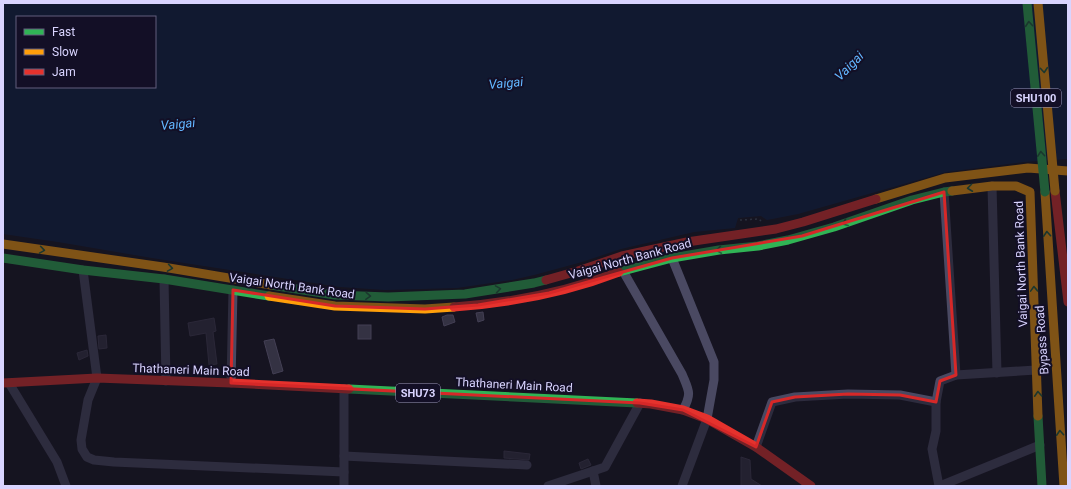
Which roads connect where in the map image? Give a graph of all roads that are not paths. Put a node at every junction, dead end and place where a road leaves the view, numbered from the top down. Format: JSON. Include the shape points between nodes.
{"nodes":[{"id":1,"x":1027,"y":3,"type":"edge"},
{"id":2,"x":1038,"y":3,"type":"edge"},
{"id":3,"x":1068,"y":171,"type":"edge"},
{"id":4,"x":992,"y":186,"type":"junction"},
{"id":5,"x":944,"y":192,"type":"junction"},
{"id":6,"x":3,"y":244,"type":"edge"},
{"id":7,"x":3,"y":258,"type":"edge"},
{"id":8,"x":672,"y":258,"type":"junction"},
{"id":9,"x":83,"y":270,"type":"junction"},
{"id":10,"x":623,"y":271,"type":"junction"},
{"id":11,"x":164,"y":279,"type":"junction"},
{"id":12,"x":233,"y":290,"type":"junction"},
{"id":13,"x":1068,"y":302,"type":"edge"},
{"id":14,"x":1036,"y":370,"type":"junction"},
{"id":15,"x":997,"y":372,"type":"junction"},
{"id":16,"x":956,"y":375,"type":"junction"},
{"id":17,"x":97,"y":378,"type":"junction"},
{"id":18,"x":166,"y":381,"type":"junction"},
{"id":19,"x":6,"y":383,"type":"edge"},
{"id":20,"x":231,"y":383,"type":"junction"},
{"id":21,"x":344,"y":389,"type":"junction"},
{"id":22,"x":936,"y":402,"type":"junction"},
{"id":23,"x":640,"y":403,"type":"junction"},
{"id":24,"x":683,"y":410,"type":"junction"},
{"id":25,"x":706,"y":419,"type":"junction"},
{"id":26,"x":756,"y":447,"type":"junction"},
{"id":27,"x":1053,"y":447,"type":"edge"},
{"id":28,"x":344,"y":456,"type":"junction"},
{"id":29,"x":527,"y":465,"type":"dead end"},
{"id":30,"x":593,"y":471,"type":"junction"},
{"id":31,"x":344,"y":472,"type":"junction"},
{"id":32,"x":553,"y":485,"type":"edge"},
{"id":33,"x":66,"y":486,"type":"edge"},
{"id":34,"x":344,"y":486,"type":"edge"},
{"id":35,"x":596,"y":486,"type":"edge"},
{"id":36,"x":682,"y":486,"type":"edge"},
{"id":37,"x":811,"y":486,"type":"edge"},
{"id":38,"x":940,"y":486,"type":"edge"},
{"id":39,"x":1042,"y":486,"type":"edge"},
{"id":40,"x":1064,"y":486,"type":"edge"}],
"edges":[{"from":27,"to":1,"type":"main road","name":"Bypass Road","number":"SHU100","one_way":true,"bridge":true,"via":[[1045,192]]},
{"from":2,"to":13,"type":"main road","number":"SHU100","one_way":true,"bridge":true},
{"from":6,"to":3,"type":"main road","name":"Vaigai North Bank Road","one_way":true,"via":[[335,295],[388,297],[464,294],[534,283],[622,256],[687,242],[776,229],[945,178],[1028,168]]},
{"from":4,"to":5,"type":"main road","name":"Vaigai North Bank Road","one_way":true},
{"from":14,"to":4,"type":"main road","name":"Vaigai North Bank Road","one_way":true,"via":[[1030,192],[1016,186]]},
{"from":4,"to":15,"type":"street"},
{"from":5,"to":8,"type":"main road","name":"Vaigai North Bank Road","one_way":true,"via":[[795,238]]},
{"from":5,"to":16,"type":"street"},
{"from":7,"to":9,"type":"main road","name":"Vaigai North Bank Road"},
{"from":8,"to":10,"type":"main road","name":"Vaigai North Bank Road"},
{"from":8,"to":25,"type":"street","via":[[714,362],[714,380]]},
{"from":9,"to":11,"type":"main road","name":"Vaigai North Bank Road"},
{"from":9,"to":17,"type":"street"},
{"from":10,"to":12,"type":"main road","name":"Vaigai North Bank Road","via":[[549,293],[478,305],[425,309],[335,306]]},
{"from":10,"to":24,"type":"street","via":[[682,374],[688,388],[689,399]]},
{"from":11,"to":12,"type":"main road","name":"Vaigai North Bank Road"},
{"from":11,"to":18,"type":"street"},
{"from":12,"to":20,"type":"street"},
{"from":14,"to":15,"type":"street"},
{"from":27,"to":14,"type":"main road","name":"Vaigai North Bank Road","one_way":true},
{"from":15,"to":16,"type":"street"},
{"from":16,"to":22,"type":"street","via":[[940,381]]},
{"from":17,"to":18,"type":"main road","name":"Thathaneri Main Road","number":"SHU73"},
{"from":17,"to":19,"type":"main road","name":"Thathaneri Main Road","number":"SHU73"},
{"from":17,"to":31,"type":"street","via":[[88,400],[81,440],[82,449],[87,457],[94,460]]},
{"from":18,"to":20,"type":"main road","name":"Thathaneri Main Road","number":"SHU73"},
{"from":19,"to":33,"type":"street","via":[[57,462]]},
{"from":20,"to":21,"type":"main road","name":"Thathaneri Main Road","number":"SHU73"},
{"from":21,"to":23,"type":"main road","name":"Thathaneri Main Road","number":"SHU73"},
{"from":21,"to":28,"type":"street"},
{"from":22,"to":26,"type":"street","via":[[900,394],[795,397],[772,402]]},
{"from":22,"to":38,"type":"street","via":[[936,431],[932,449]]},
{"from":23,"to":24,"type":"main road","name":"Thathaneri Main Road","number":"SHU73"},
{"from":23,"to":30,"type":"street","via":[[605,467]]},
{"from":24,"to":25,"type":"main road","name":"Thathaneri Main Road","number":"SHU73"},
{"from":25,"to":26,"type":"main road","name":"Thathaneri Main Road","number":"SHU73"},
{"from":25,"to":36,"type":"street"},
{"from":26,"to":37,"type":"main road","name":"Thathaneri Main Road","number":"SHU73"},
{"from":27,"to":38,"type":"street"},
{"from":27,"to":39,"type":"main road"},
{"from":27,"to":40,"type":"main road","name":"Bypass Road","number":"SHU100"},
{"from":28,"to":29,"type":"street"},
{"from":28,"to":31,"type":"street"},
{"from":30,"to":32,"type":"street"},
{"from":30,"to":35,"type":"street"},
{"from":31,"to":34,"type":"street"}]}
